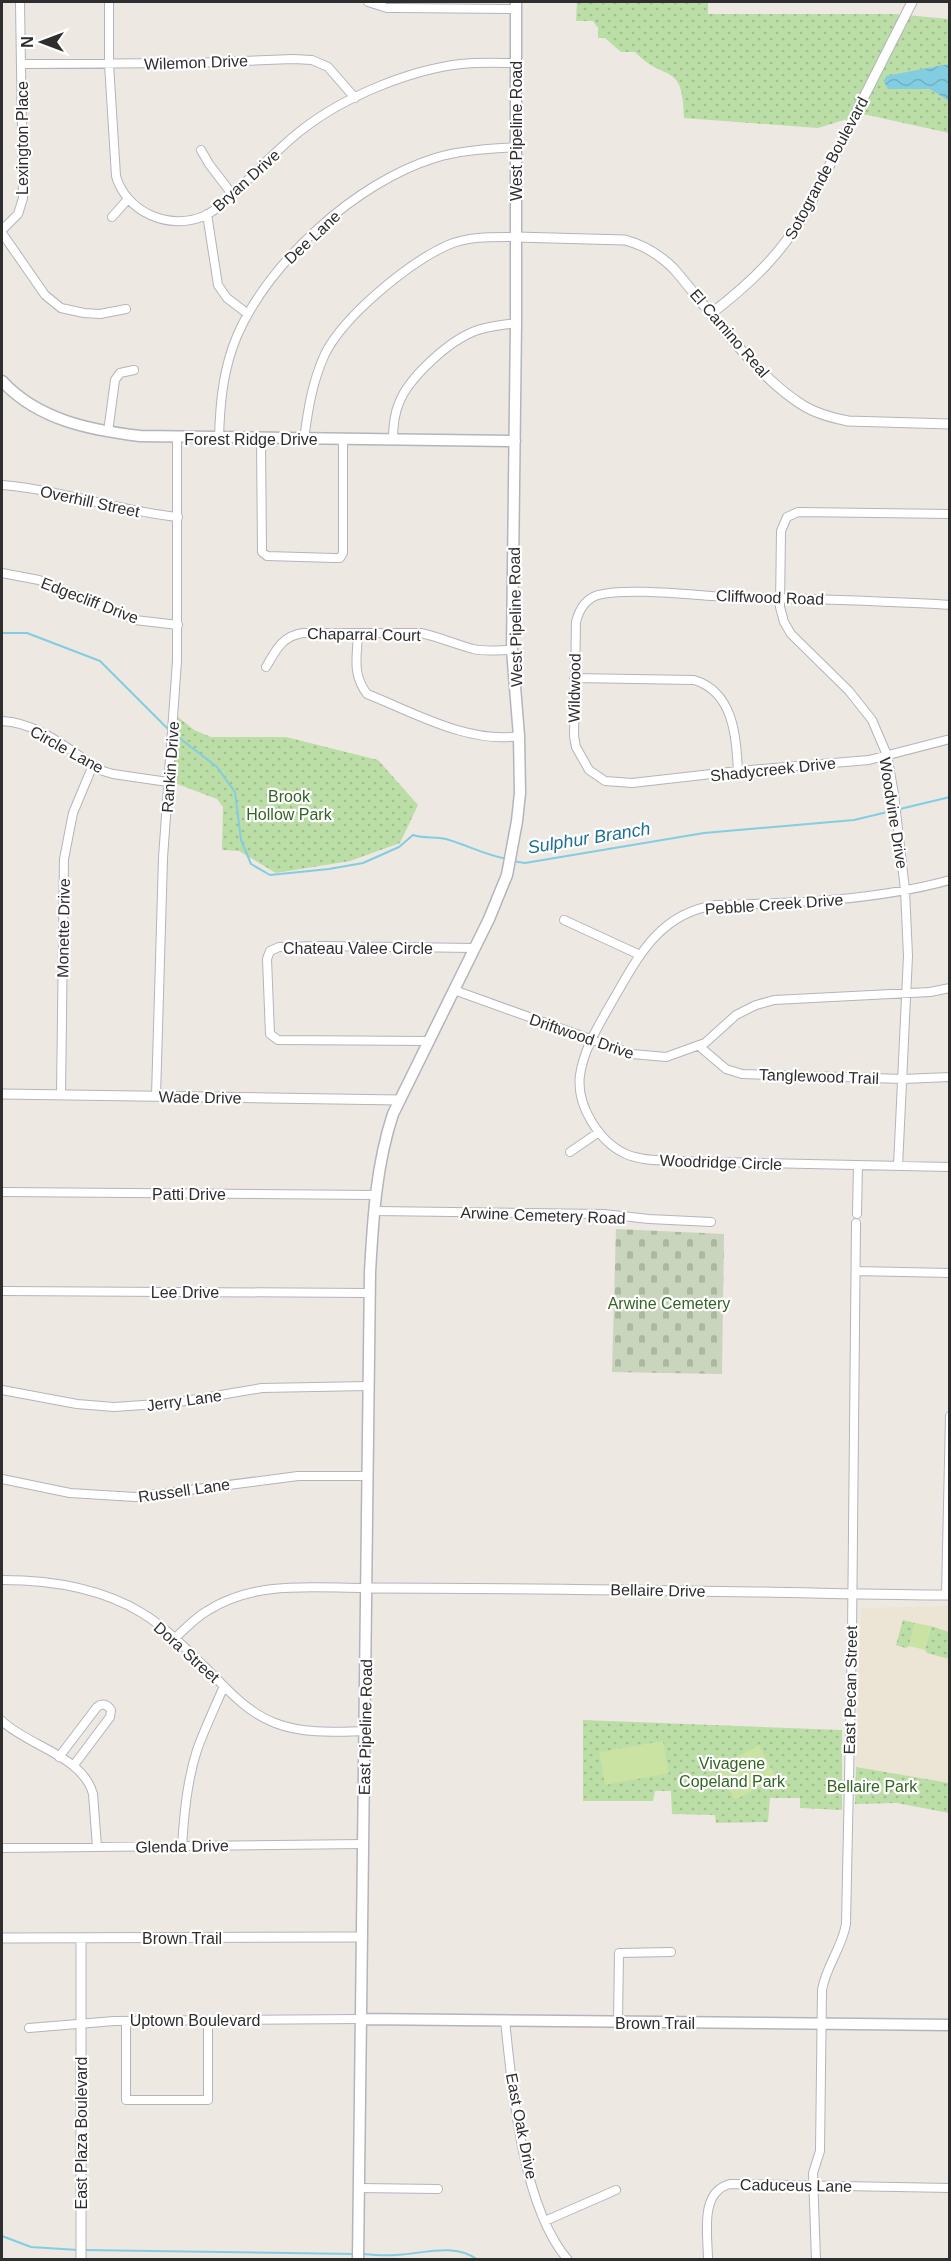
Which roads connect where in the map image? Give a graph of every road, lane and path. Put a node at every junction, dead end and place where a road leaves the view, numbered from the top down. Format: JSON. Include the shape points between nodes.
{"nodes":[{"id":1,"x":21,"y":2,"type":"edge"},
{"id":2,"x":109,"y":2,"type":"edge"},
{"id":3,"x":368,"y":2,"type":"edge"},
{"id":4,"x":912,"y":2,"type":"edge"},
{"id":5,"x":516,"y":5,"type":"edge"},
{"id":6,"x":516,"y":63,"type":"junction"},
{"id":7,"x":22,"y":64,"type":"junction"},
{"id":8,"x":109,"y":64,"type":"junction"},
{"id":9,"x":355,"y":98,"type":"junction"},
{"id":10,"x":516,"y":147,"type":"junction"},
{"id":11,"x":201,"y":150,"type":"dead end"},
{"id":12,"x":232,"y":194,"type":"junction"},
{"id":13,"x":128,"y":199,"type":"junction"},
{"id":14,"x":207,"y":214,"type":"junction"},
{"id":15,"x":112,"y":217,"type":"dead end"},
{"id":16,"x":2,"y":232,"type":"edge"},
{"id":17,"x":516,"y":237,"type":"junction"},
{"id":18,"x":126,"y":309,"type":"dead end"},
{"id":19,"x":712,"y":313,"type":"junction"},
{"id":20,"x":248,"y":314,"type":"junction"},
{"id":21,"x":516,"y":323,"type":"junction"},
{"id":22,"x":134,"y":370,"type":"dead end"},
{"id":23,"x":2,"y":381,"type":"edge"},
{"id":24,"x":950,"y":424,"type":"edge"},
{"id":25,"x":108,"y":432,"type":"junction"},
{"id":26,"x":177,"y":438,"type":"junction"},
{"id":27,"x":219,"y":438,"type":"junction"},
{"id":28,"x":261,"y":439,"type":"junction"},
{"id":29,"x":304,"y":439,"type":"junction"},
{"id":30,"x":343,"y":439,"type":"junction"},
{"id":31,"x":393,"y":440,"type":"junction"},
{"id":32,"x":515,"y":441,"type":"junction"},
{"id":33,"x":2,"y":485,"type":"edge"},
{"id":34,"x":950,"y":514,"type":"edge"},
{"id":35,"x":178,"y":517,"type":"junction"},
{"id":36,"x":2,"y":573,"type":"edge"},
{"id":37,"x":781,"y":597,"type":"junction"},
{"id":38,"x":591,"y":599,"type":"joint"},
{"id":39,"x":950,"y":605,"type":"edge"},
{"id":40,"x":178,"y":625,"type":"junction"},
{"id":41,"x":358,"y":634,"type":"junction"},
{"id":42,"x":512,"y":650,"type":"junction"},
{"id":43,"x":266,"y":667,"type":"dead end"},
{"id":44,"x":574,"y":678,"type":"junction"},
{"id":45,"x":2,"y":721,"type":"edge"},
{"id":46,"x":519,"y":736,"type":"junction"},
{"id":47,"x":950,"y":739,"type":"edge"},
{"id":48,"x":887,"y":755,"type":"junction"},
{"id":49,"x":93,"y":765,"type":"junction"},
{"id":50,"x":738,"y":771,"type":"junction"},
{"id":51,"x":596,"y":776,"type":"joint"},
{"id":52,"x":168,"y":782,"type":"junction"},
{"id":53,"x":950,"y":880,"type":"edge"},
{"id":54,"x":905,"y":890,"type":"junction"},
{"id":55,"x":564,"y":920,"type":"dead end"},
{"id":56,"x":475,"y":948,"type":"junction"},
{"id":57,"x":640,"y":955,"type":"junction"},
{"id":58,"x":950,"y":988,"type":"edge"},
{"id":59,"x":454,"y":990,"type":"junction"},
{"id":60,"x":907,"y":993,"type":"junction"},
{"id":61,"x":592,"y":1040,"type":"junction"},
{"id":62,"x":429,"y":1041,"type":"junction"},
{"id":63,"x":699,"y":1046,"type":"junction"},
{"id":64,"x":950,"y":1077,"type":"edge"},
{"id":65,"x":903,"y":1078,"type":"junction"},
{"id":66,"x":2,"y":1094,"type":"edge"},
{"id":67,"x":61,"y":1095,"type":"junction"},
{"id":68,"x":156,"y":1096,"type":"junction"},
{"id":69,"x":399,"y":1100,"type":"junction"},
{"id":70,"x":599,"y":1132,"type":"junction"},
{"id":71,"x":570,"y":1152,"type":"dead end"},
{"id":72,"x":858,"y":1165,"type":"junction"},
{"id":73,"x":897,"y":1166,"type":"junction"},
{"id":74,"x":950,"y":1167,"type":"edge"},
{"id":75,"x":2,"y":1192,"type":"edge"},
{"id":76,"x":376,"y":1195,"type":"junction"},
{"id":77,"x":375,"y":1211,"type":"junction"},
{"id":78,"x":857,"y":1214,"type":"dead end"},
{"id":79,"x":711,"y":1222,"type":"dead end"},
{"id":80,"x":856,"y":1223,"type":"dead end"},
{"id":81,"x":856,"y":1270,"type":"junction"},
{"id":82,"x":950,"y":1273,"type":"edge"},
{"id":83,"x":2,"y":1291,"type":"edge"},
{"id":84,"x":369,"y":1293,"type":"junction"},
{"id":85,"x":368,"y":1386,"type":"junction"},
{"id":86,"x":2,"y":1390,"type":"edge"},
{"id":87,"x":950,"y":1416,"type":"edge"},
{"id":88,"x":367,"y":1476,"type":"junction"},
{"id":89,"x":2,"y":1479,"type":"edge"},
{"id":90,"x":2,"y":1580,"type":"edge"},
{"id":91,"x":366,"y":1588,"type":"junction"},
{"id":92,"x":852,"y":1595,"type":"junction"},
{"id":93,"x":948,"y":1595,"type":"edge"},
{"id":94,"x":174,"y":1638,"type":"junction"},
{"id":95,"x":224,"y":1686,"type":"junction"},
{"id":96,"x":2,"y":1721,"type":"edge"},
{"id":97,"x":365,"y":1731,"type":"junction"},
{"id":98,"x":59,"y":1757,"type":"junction"},
{"id":99,"x":74,"y":1765,"type":"junction"},
{"id":100,"x":363,"y":1844,"type":"junction"},
{"id":101,"x":182,"y":1846,"type":"junction"},
{"id":102,"x":97,"y":1847,"type":"junction"},
{"id":103,"x":2,"y":1848,"type":"edge"},
{"id":104,"x":2,"y":1938,"type":"edge"},
{"id":105,"x":81,"y":1938,"type":"junction"},
{"id":106,"x":362,"y":1938,"type":"junction"},
{"id":107,"x":671,"y":1953,"type":"dead end"},
{"id":108,"x":361,"y":2019,"type":"junction"},
{"id":109,"x":208,"y":2020,"type":"junction"},
{"id":110,"x":505,"y":2020,"type":"junction"},
{"id":111,"x":126,"y":2021,"type":"junction"},
{"id":112,"x":618,"y":2022,"type":"junction"},
{"id":113,"x":822,"y":2024,"type":"junction"},
{"id":114,"x":81,"y":2025,"type":"junction"},
{"id":115,"x":950,"y":2025,"type":"edge"},
{"id":116,"x":29,"y":2028,"type":"dead end"},
{"id":117,"x":813,"y":2184,"type":"junction"},
{"id":118,"x":359,"y":2188,"type":"junction"},
{"id":119,"x":950,"y":2188,"type":"edge"},
{"id":120,"x":438,"y":2189,"type":"dead end"},
{"id":121,"x":616,"y":2190,"type":"dead end"},
{"id":122,"x":545,"y":2221,"type":"junction"},
{"id":123,"x":358,"y":2254,"type":"edge"},
{"id":124,"x":81,"y":2259,"type":"edge"},
{"id":125,"x":568,"y":2259,"type":"edge"},
{"id":126,"x":708,"y":2259,"type":"edge"},
{"id":127,"x":816,"y":2259,"type":"edge"}],
"edges":[{"from":1,"to":7,"type":"street","name":"Lexington Place"},
{"from":2,"to":8,"type":"street"},
{"from":3,"to":5,"type":"street","via":[[387,8]]},
{"from":4,"to":19,"type":"street","name":"Sotogrande Boulevard","via":[[793,235],[748,285]]},
{"from":5,"to":6,"type":"main road","name":"West Pipeline Road"},
{"from":6,"to":9,"type":"street","name":"Bryan Drive","via":[[462,64],[426,71]]},
{"from":6,"to":10,"type":"main road","name":"West Pipeline Road"},
{"from":7,"to":8,"type":"street","name":"Wilemon Drive"},
{"from":7,"to":16,"type":"street","name":"Lexington Place","via":[[23,198],[18,214]]},
{"from":8,"to":9,"type":"street","name":"Wilemon Drive","via":[[312,60],[328,67]]},
{"from":8,"to":13,"type":"street","via":[[116,176]]},
{"from":9,"to":12,"type":"street","name":"Bryan Drive","via":[[303,129]]},
{"from":10,"to":17,"type":"main road","name":"West Pipeline Road"},
{"from":10,"to":20,"type":"street","name":"Dee Lane","via":[[438,157],[379,184],[298,246]]},
{"from":11,"to":12,"type":"street"},
{"from":12,"to":14,"type":"street","name":"Bryan Drive"},
{"from":13,"to":14,"type":"street","name":"Bryan Drive","via":[[147,214],[164,220],[188,220]]},
{"from":13,"to":15,"type":"street"},
{"from":14,"to":20,"type":"street","via":[[218,285],[227,298]]},
{"from":16,"to":18,"type":"street","via":[[45,295],[61,308],[100,314]]},
{"from":17,"to":19,"type":"street","name":"El Camino Real","via":[[625,240],[639,244],[674,269]]},
{"from":17,"to":21,"type":"main road","name":"West Pipeline Road"},
{"from":17,"to":29,"type":"street","via":[[478,238],[448,245],[427,256],[370,300],[340,331],[324,356],[313,386]]},
{"from":19,"to":24,"type":"street","name":"El Camino Real","via":[[767,377],[814,412],[848,421]]},
{"from":20,"to":27,"type":"street","name":"Dee Lane","via":[[226,368]]},
{"from":21,"to":31,"type":"street","via":[[476,331],[439,355],[399,401]]},
{"from":21,"to":32,"type":"main road","name":"West Pipeline Road"},
{"from":22,"to":25,"type":"street","via":[[120,373],[115,380]]},
{"from":23,"to":25,"type":"main road","name":"Forest Ridge Drive","via":[[49,414],[84,428]]},
{"from":25,"to":26,"type":"main road","name":"Forest Ridge Drive"},
{"from":26,"to":27,"type":"main road","name":"Forest Ridge Drive"},
{"from":26,"to":35,"type":"street","name":"Rankin Drive"},
{"from":27,"to":28,"type":"main road","name":"Forest Ridge Drive"},
{"from":28,"to":29,"type":"main road","name":"Forest Ridge Drive"},
{"from":28,"to":30,"type":"street","via":[[262,552],[267,556],[340,558]]},
{"from":29,"to":30,"type":"main road","name":"Forest Ridge Drive"},
{"from":30,"to":31,"type":"main road","name":"Forest Ridge Drive"},
{"from":31,"to":32,"type":"main road","name":"Forest Ridge Drive"},
{"from":32,"to":42,"type":"main road","name":"West Pipeline Road"},
{"from":33,"to":35,"type":"street","name":"Overhill Street"},
{"from":34,"to":37,"type":"street","name":"Woodvine Drive","via":[[789,515],[781,531]]},
{"from":35,"to":40,"type":"street","name":"Rankin Drive"},
{"from":36,"to":40,"type":"street","name":"Edgecliff Drive","via":[[39,580],[135,620]]},
{"from":37,"to":38,"type":"street","name":"Cliffwood Road","via":[[618,593]]},
{"from":37,"to":39,"type":"street","name":"Cliffwood Road"},
{"from":37,"to":48,"type":"street","name":"Woodvine Drive","via":[[781,615],[792,634],[863,706]]},
{"from":38,"to":44,"type":"street","name":"Wildwood","via":[[582,606],[576,622]]},
{"from":40,"to":52,"type":"street","name":"Rankin Drive"},
{"from":41,"to":42,"type":"street","name":"Chaparral Court","via":[[421,633],[471,648]]},
{"from":41,"to":43,"type":"street","name":"Chaparral Court","via":[[293,634],[279,645]]},
{"from":41,"to":46,"type":"street","via":[[357,675],[367,694],[470,735]]},
{"from":42,"to":46,"type":"main road","name":"West Pipeline Road"},
{"from":44,"to":50,"type":"street","via":[[694,680],[712,688],[729,711],[736,735]]},
{"from":44,"to":51,"type":"street","name":"Wildwood","via":[[576,747]]},
{"from":45,"to":49,"type":"street","name":"Circle Lane","via":[[42,732]]},
{"from":46,"to":56,"type":"main road","name":"West Pipeline Road","via":[[520,793],[515,841],[505,879]]},
{"from":47,"to":48,"type":"street","name":"Shadycreek Drive"},
{"from":48,"to":50,"type":"street","name":"Shadycreek Drive","via":[[869,760]]},
{"from":48,"to":54,"type":"street","name":"Woodvine Drive"},
{"from":49,"to":52,"type":"street","name":"Circle Lane","via":[[113,774]]},
{"from":49,"to":67,"type":"street","name":"Monette Drive","via":[[74,813],[64,859]]},
{"from":50,"to":51,"type":"street","name":"Shadycreek Drive","via":[[632,783],[611,782]]},
{"from":52,"to":68,"type":"street","name":"Rankin Drive"},
{"from":53,"to":54,"type":"street","name":"Pebble Creek Drive"},
{"from":54,"to":57,"type":"street","name":"Pebble Creek Drive","via":[[815,902],[702,907],[666,924]]},
{"from":54,"to":60,"type":"street","name":"Woodvine Drive"},
{"from":55,"to":57,"type":"street"},
{"from":56,"to":59,"type":"main road","name":"West Pipeline Road"},
{"from":56,"to":62,"type":"street","name":"Chateau Valee Circle","via":[[310,946],[270,951],[267,959],[273,1038]]},
{"from":57,"to":61,"type":"street","name":"Pebble Creek Drive"},
{"from":58,"to":60,"type":"street","name":"Driftwood Drive"},
{"from":59,"to":61,"type":"street","name":"Driftwood Drive"},
{"from":59,"to":62,"type":"main road","name":"West Pipeline Road"},
{"from":60,"to":63,"type":"street","name":"Driftwood Drive","via":[[764,1002],[736,1015]]},
{"from":60,"to":65,"type":"street","name":"Woodvine Drive"},
{"from":61,"to":63,"type":"street","name":"Driftwood Drive","via":[[642,1056],[666,1057]]},
{"from":61,"to":70,"type":"street","name":"Woodridge Circle","via":[[580,1083],[586,1111]]},
{"from":62,"to":69,"type":"main road","name":"West Pipeline Road"},
{"from":63,"to":65,"type":"street","name":"Tanglewood Trail","via":[[726,1070],[742,1074]]},
{"from":64,"to":65,"type":"street","name":"Tanglewood Trail"},
{"from":65,"to":73,"type":"street","name":"Woodvine Drive"},
{"from":66,"to":67,"type":"street","name":"Wade Drive"},
{"from":67,"to":68,"type":"street","name":"Wade Drive"},
{"from":68,"to":69,"type":"street","name":"Wade Drive"},
{"from":69,"to":76,"type":"main road","name":"West Pipeline Road","via":[[385,1136]]},
{"from":70,"to":71,"type":"street"},
{"from":70,"to":72,"type":"street","name":"Woodridge Circle","via":[[624,1153],[651,1160]]},
{"from":72,"to":73,"type":"street","name":"Woodridge Circle"},
{"from":72,"to":78,"type":"street"},
{"from":73,"to":74,"type":"street","name":"Woodridge Circle"},
{"from":75,"to":76,"type":"street","name":"Patti Drive"},
{"from":76,"to":77,"type":"main road","name":"East Pipeline Road"},
{"from":77,"to":79,"type":"street","name":"Arwine Cemetery Road","via":[[604,1214]]},
{"from":77,"to":84,"type":"main road","name":"East Pipeline Road"},
{"from":80,"to":81,"type":"street","name":"East Pecan Street"},
{"from":81,"to":82,"type":"street"},
{"from":81,"to":92,"type":"street","name":"East Pecan Street"},
{"from":83,"to":84,"type":"street","name":"Lee Drive"},
{"from":84,"to":85,"type":"main road","name":"East Pipeline Road"},
{"from":85,"to":86,"type":"street","name":"Jerry Lane","via":[[262,1389],[173,1403],[114,1407]]},
{"from":85,"to":88,"type":"main road","name":"East Pipeline Road"},
{"from":87,"to":93,"type":"street"},
{"from":88,"to":89,"type":"street","name":"Russell Lane","via":[[298,1476],[135,1497],[70,1493]]},
{"from":88,"to":91,"type":"main road","name":"East Pipeline Road"},
{"from":90,"to":94,"type":"street","name":"Dora Street","via":[[92,1592],[142,1613]]},
{"from":91,"to":92,"type":"street","name":"Bellaire Drive"},
{"from":91,"to":94,"type":"street","via":[[249,1592],[205,1612]]},
{"from":91,"to":97,"type":"main road","name":"East Pipeline Road"},
{"from":92,"to":93,"type":"street","name":"Bellaire Drive"},
{"from":92,"to":113,"type":"street","name":"East Pecan Street","via":[[846,1924],[841,1946],[823,1982]]},
{"from":94,"to":95,"type":"street","name":"Dora Street"},
{"from":95,"to":97,"type":"street","name":"Dora Street","via":[[254,1712],[275,1723],[304,1731]]},
{"from":95,"to":101,"type":"street","via":[[194,1763]]},
{"from":96,"to":98,"type":"street"},
{"from":97,"to":100,"type":"main road","name":"East Pipeline Road"},
{"from":98,"to":99,"type":"street"},
{"from":98,"to":99,"type":"street","via":[[97,1707],[107,1706],[110,1717]]},
{"from":99,"to":102,"type":"street","via":[[91,1786]]},
{"from":100,"to":101,"type":"street","name":"Glenda Drive"},
{"from":100,"to":106,"type":"main road","name":"East Pipeline Road"},
{"from":101,"to":102,"type":"street","name":"Glenda Drive"},
{"from":102,"to":103,"type":"street","name":"Glenda Drive"},
{"from":104,"to":105,"type":"street","name":"Brown Trail"},
{"from":105,"to":106,"type":"street","name":"Brown Trail"},
{"from":105,"to":114,"type":"street","name":"East Plaza Boulevard"},
{"from":106,"to":108,"type":"main road","name":"East Pipeline Road"},
{"from":107,"to":112,"type":"street","via":[[619,1953]]},
{"from":108,"to":109,"type":"street","name":"Uptown Boulevard"},
{"from":108,"to":110,"type":"main road","name":"Brown Trail"},
{"from":108,"to":118,"type":"main road","name":"East Pipeline Road"},
{"from":109,"to":111,"type":"street","name":"Uptown Boulevard"},
{"from":109,"to":111,"type":"street","via":[[208,2100],[126,2100]]},
{"from":110,"to":112,"type":"main road","name":"Brown Trail"},
{"from":110,"to":122,"type":"street","name":"East Oak Drive","via":[[523,2150]]},
{"from":111,"to":114,"type":"street","name":"Uptown Boulevard"},
{"from":112,"to":113,"type":"main road","name":"Brown Trail"},
{"from":113,"to":115,"type":"main road","name":"Brown Trail"},
{"from":113,"to":117,"type":"street","name":"East Pecan Street","via":[[820,2151]]},
{"from":114,"to":116,"type":"street","name":"Uptown Boulevard"},
{"from":114,"to":124,"type":"street","name":"East Plaza Boulevard"},
{"from":117,"to":119,"type":"street","name":"Caduceus Lane"},
{"from":117,"to":126,"type":"street","name":"Caduceus Lane","via":[[730,2184],[716,2190],[708,2206]]},
{"from":117,"to":127,"type":"street","name":"East Pecan Street"},
{"from":118,"to":120,"type":"street"},
{"from":118,"to":123,"type":"main road","name":"East Pipeline Road"},
{"from":121,"to":122,"type":"street"},
{"from":122,"to":125,"type":"street","name":"East Oak Drive"}]}
